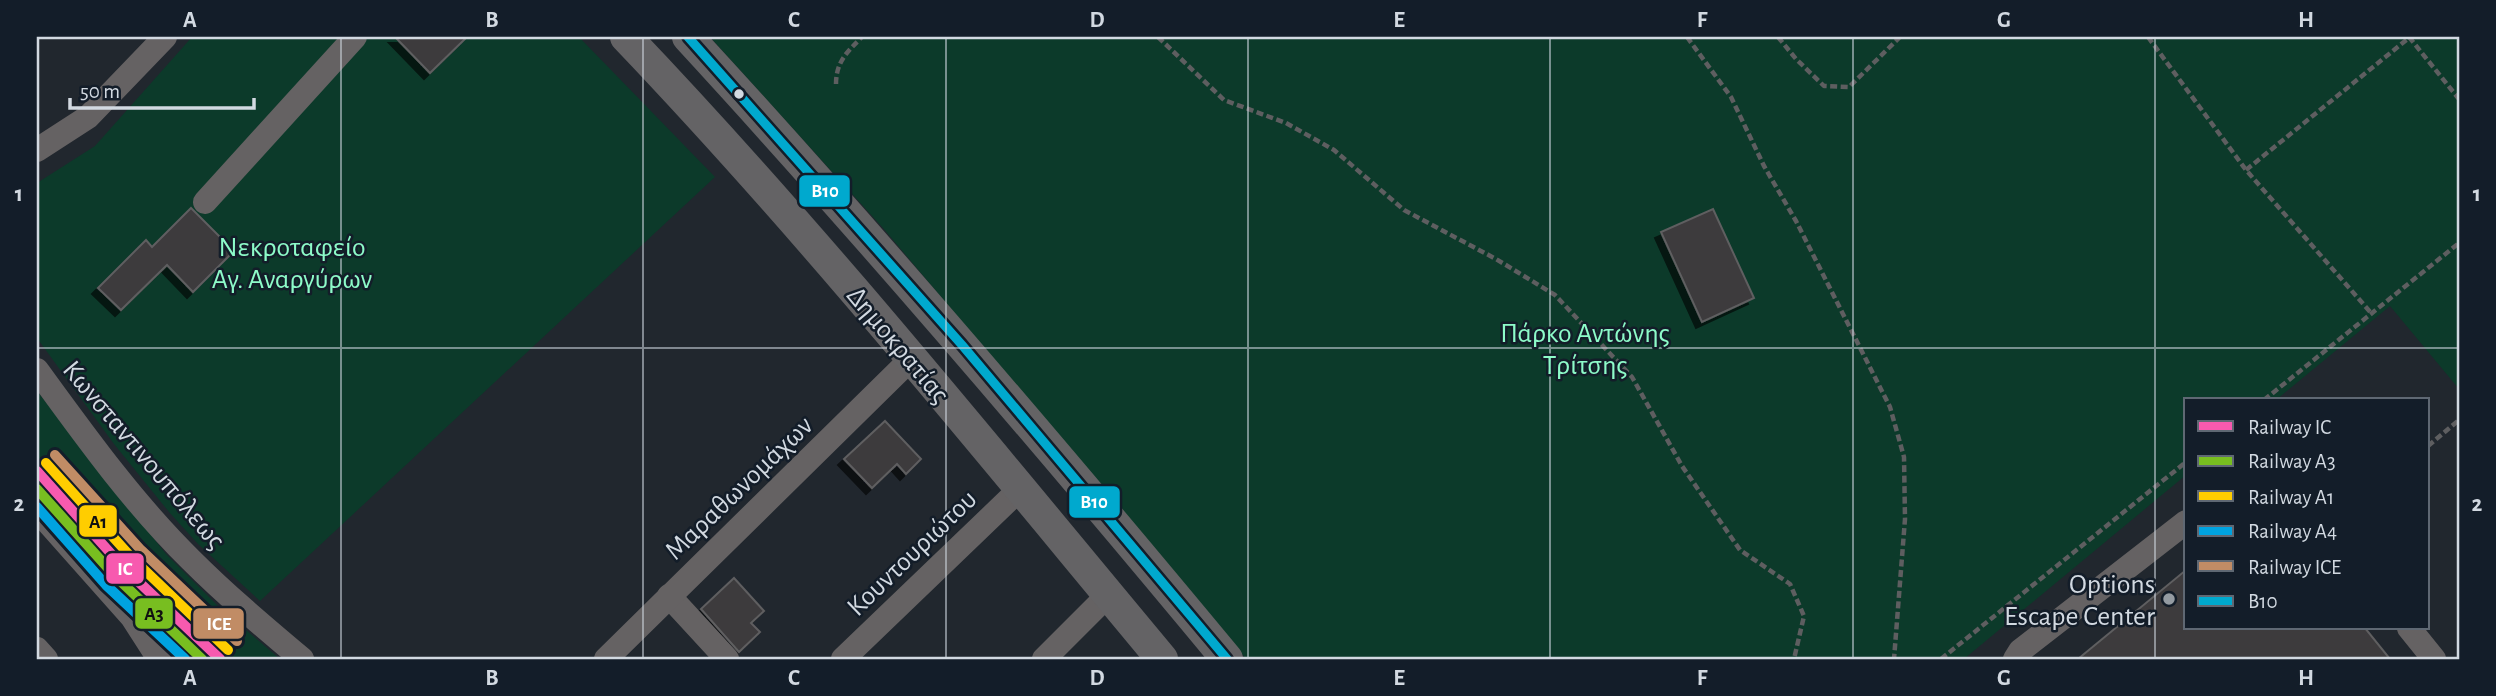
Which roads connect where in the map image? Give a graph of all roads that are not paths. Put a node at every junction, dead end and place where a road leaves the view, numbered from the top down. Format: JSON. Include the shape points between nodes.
{"nodes":[{"id":1,"x":165,"y":37,"type":"edge"},
{"id":2,"x":355,"y":37,"type":"edge"},
{"id":3,"x":626,"y":37,"type":"edge"},
{"id":4,"x":688,"y":37,"type":"edge"},
{"id":5,"x":37,"y":150,"type":"edge"},
{"id":6,"x":205,"y":202,"type":"dead end"},
{"id":7,"x":912,"y":358,"type":"junction"},
{"id":8,"x":37,"y":370,"type":"edge"},
{"id":9,"x":1021,"y":488,"type":"junction"},
{"id":10,"x":37,"y":510,"type":"edge"},
{"id":11,"x":2184,"y":524,"type":"edge"},
{"id":12,"x":1108,"y":595,"type":"junction"},
{"id":13,"x":669,"y":596,"type":"junction"},
{"id":14,"x":2411,"y":630,"type":"edge"},
{"id":15,"x":37,"y":649,"type":"edge"},
{"id":16,"x":149,"y":656,"type":"edge"},
{"id":17,"x":46,"y":659,"type":"edge"},
{"id":18,"x":302,"y":659,"type":"edge"},
{"id":19,"x":606,"y":659,"type":"edge"},
{"id":20,"x":727,"y":659,"type":"edge"},
{"id":21,"x":843,"y":659,"type":"edge"},
{"id":22,"x":1044,"y":659,"type":"edge"},
{"id":23,"x":1162,"y":659,"type":"edge"},
{"id":24,"x":1227,"y":659,"type":"edge"},
{"id":25,"x":2015,"y":659,"type":"edge"},
{"id":26,"x":2434,"y":659,"type":"edge"}],
"edges":[{"from":1,"to":5,"type":"street","via":[[88,117]]},
{"from":2,"to":6,"type":"street"},
{"from":3,"to":7,"type":"main road","name":"Δημοκρατίας","via":[[777,201]]},
{"from":4,"to":24,"type":"main road","name":"Δημοκρατίας","via":[[1053,449]]},
{"from":7,"to":9,"type":"main road","name":"Δημοκρατίας"},
{"from":7,"to":13,"type":"street","name":"Μαραθωνομάχων"},
{"from":8,"to":18,"type":"street","name":"Κωνσταντινουπόλεως","via":[[148,514],[221,589]]},
{"from":9,"to":12,"type":"main road","name":"Δημοκρατίας"},
{"from":9,"to":21,"type":"street","name":"Κουντουριώτου"},
{"from":10,"to":16,"type":"street","via":[[132,617],[146,636]]},
{"from":11,"to":25,"type":"street"},
{"from":12,"to":22,"type":"street"},
{"from":12,"to":23,"type":"main road","name":"Δημοκρατίας"},
{"from":13,"to":19,"type":"street","name":"Μαραθωνομάχων"},
{"from":13,"to":20,"type":"street"},
{"from":14,"to":26,"type":"street"},
{"from":15,"to":17,"type":"street"}]}
